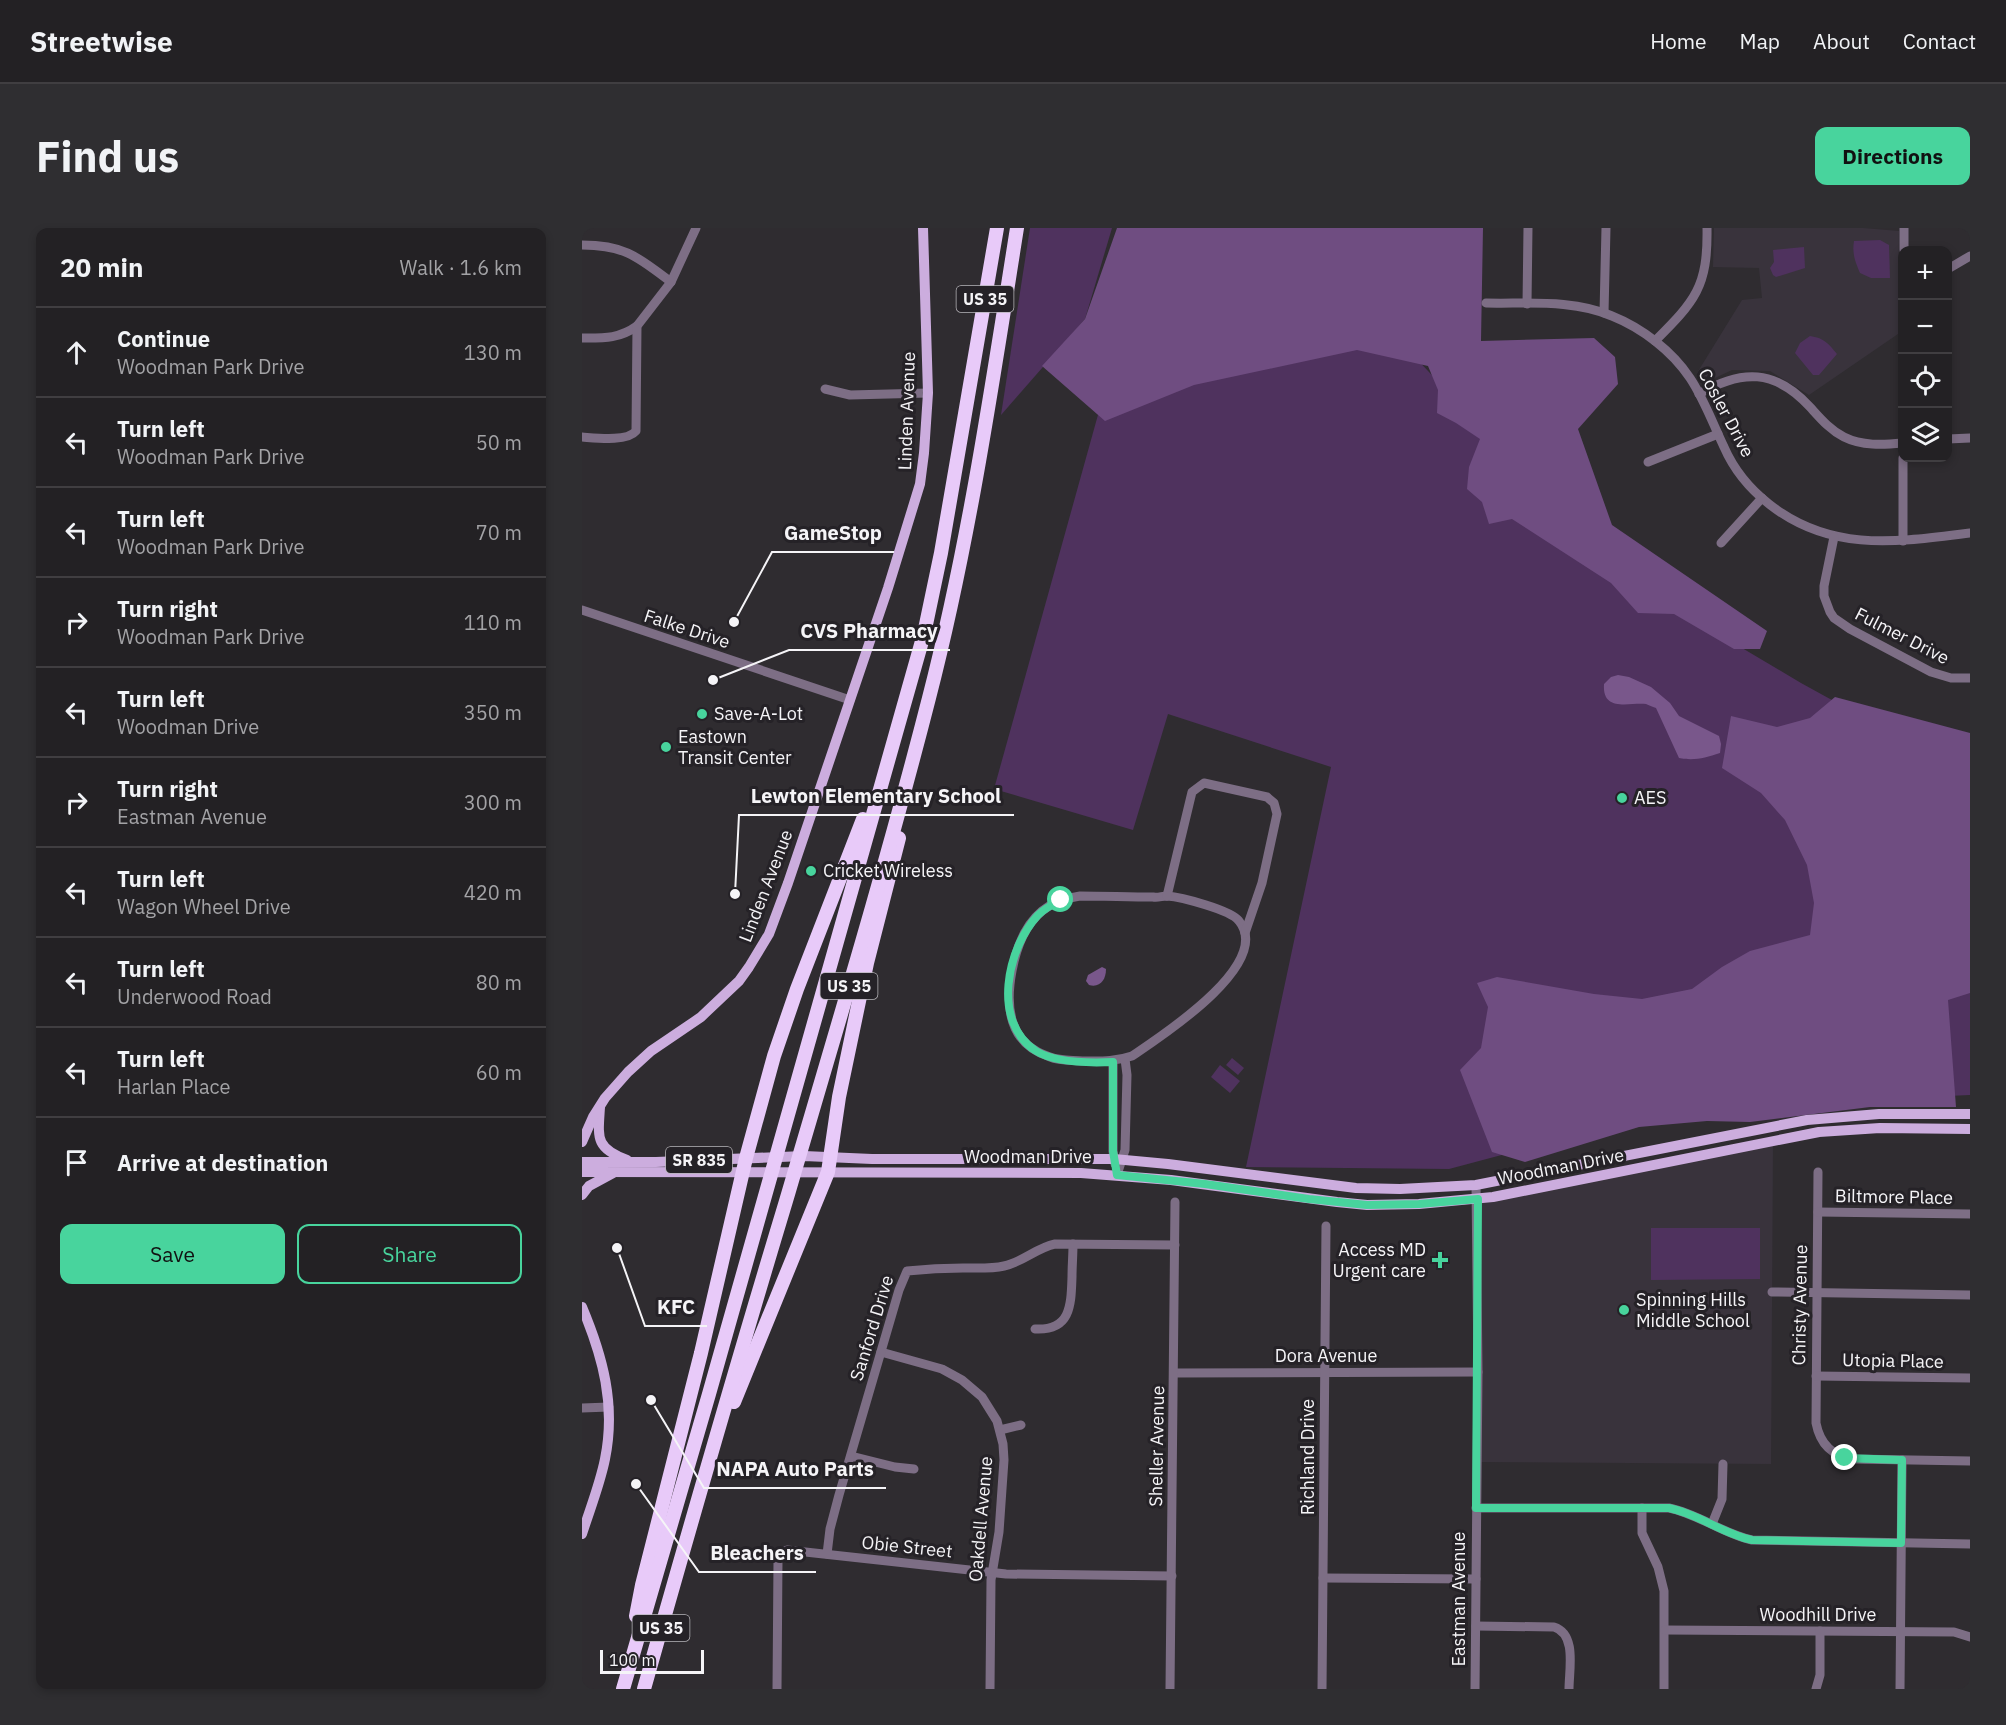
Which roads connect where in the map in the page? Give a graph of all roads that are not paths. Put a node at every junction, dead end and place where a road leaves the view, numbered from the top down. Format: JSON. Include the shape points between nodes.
{"nodes":[{"id":1,"x":696,"y":228,"type":"edge"},
{"id":2,"x":922,"y":228,"type":"edge"},
{"id":3,"x":997,"y":228,"type":"edge"},
{"id":4,"x":1017,"y":228,"type":"edge"},
{"id":5,"x":1528,"y":228,"type":"edge"},
{"id":6,"x":1606,"y":228,"type":"edge"},
{"id":7,"x":1707,"y":228,"type":"edge"},
{"id":8,"x":1904,"y":228,"type":"edge"},
{"id":9,"x":582,"y":245,"type":"edge"},
{"id":10,"x":1904,"y":246,"type":"edge"},
{"id":11,"x":1970,"y":256,"type":"edge"},
{"id":12,"x":1952,"y":266,"type":"edge"},
{"id":13,"x":671,"y":282,"type":"junction"},
{"id":14,"x":1486,"y":303,"type":"dead end"},
{"id":15,"x":1527,"y":304,"type":"junction"},
{"id":16,"x":1604,"y":313,"type":"junction"},
{"id":17,"x":637,"y":326,"type":"junction"},
{"id":18,"x":582,"y":338,"type":"edge"},
{"id":19,"x":1655,"y":341,"type":"junction"},
{"id":20,"x":825,"y":389,"type":"dead end"},
{"id":21,"x":928,"y":393,"type":"junction"},
{"id":22,"x":1699,"y":394,"type":"junction"},
{"id":23,"x":1718,"y":434,"type":"junction"},
{"id":24,"x":582,"y":437,"type":"edge"},
{"id":25,"x":1970,"y":438,"type":"edge"},
{"id":26,"x":1952,"y":440,"type":"edge"},
{"id":27,"x":1898,"y":443,"type":"edge"},
{"id":28,"x":1648,"y":462,"type":"dead end"},
{"id":29,"x":1903,"y":462,"type":"edge"},
{"id":30,"x":1762,"y":498,"type":"junction"},
{"id":31,"x":1970,"y":533,"type":"edge"},
{"id":32,"x":1834,"y":537,"type":"junction"},
{"id":33,"x":1903,"y":541,"type":"junction"},
{"id":34,"x":1721,"y":543,"type":"dead end"},
{"id":35,"x":582,"y":610,"type":"edge"},
{"id":36,"x":1970,"y":678,"type":"edge"},
{"id":37,"x":929,"y":697,"type":"junction"},
{"id":38,"x":850,"y":699,"type":"junction"},
{"id":39,"x":889,"y":756,"type":"junction"},
{"id":40,"x":1167,"y":896,"type":"junction"},
{"id":41,"x":1245,"y":933,"type":"junction"},
{"id":42,"x":1125,"y":1059,"type":"junction"},
{"id":43,"x":1113,"y":1062,"type":"junction"},
{"id":44,"x":600,"y":1107,"type":"junction"},
{"id":45,"x":1970,"y":1114,"type":"edge"},
{"id":46,"x":593,"y":1117,"type":"junction"},
{"id":47,"x":582,"y":1125,"type":"edge"},
{"id":48,"x":1970,"y":1129,"type":"edge"},
{"id":49,"x":582,"y":1142,"type":"edge"},
{"id":50,"x":830,"y":1157,"type":"junction"},
{"id":51,"x":746,"y":1158,"type":"junction"},
{"id":52,"x":1118,"y":1160,"type":"junction"},
{"id":53,"x":582,"y":1162,"type":"edge"},
{"id":54,"x":634,"y":1162,"type":"junction"},
{"id":55,"x":582,"y":1172,"type":"edge"},
{"id":56,"x":616,"y":1172,"type":"junction"},
{"id":57,"x":828,"y":1172,"type":"junction"},
{"id":58,"x":1818,"y":1172,"type":"dead end"},
{"id":59,"x":743,"y":1173,"type":"junction"},
{"id":60,"x":1117,"y":1175,"type":"junction"},
{"id":61,"x":1476,"y":1185,"type":"junction"},
{"id":62,"x":582,"y":1195,"type":"edge"},
{"id":63,"x":1478,"y":1199,"type":"junction"},
{"id":64,"x":1175,"y":1203,"type":"dead end"},
{"id":65,"x":1818,"y":1212,"type":"junction"},
{"id":66,"x":1970,"y":1214,"type":"edge"},
{"id":67,"x":1326,"y":1226,"type":"dead end"},
{"id":68,"x":1073,"y":1244,"type":"junction"},
{"id":69,"x":1175,"y":1245,"type":"junction"},
{"id":70,"x":1772,"y":1292,"type":"dead end"},
{"id":71,"x":1817,"y":1293,"type":"junction"},
{"id":72,"x":1970,"y":1295,"type":"edge"},
{"id":73,"x":582,"y":1307,"type":"edge"},
{"id":74,"x":1035,"y":1329,"type":"dead end"},
{"id":75,"x":881,"y":1352,"type":"junction"},
{"id":76,"x":1325,"y":1372,"type":"junction"},
{"id":77,"x":1478,"y":1372,"type":"junction"},
{"id":78,"x":1174,"y":1373,"type":"junction"},
{"id":79,"x":1816,"y":1376,"type":"junction"},
{"id":80,"x":1970,"y":1378,"type":"edge"},
{"id":81,"x":609,"y":1407,"type":"junction"},
{"id":82,"x":582,"y":1408,"type":"edge"},
{"id":83,"x":1021,"y":1425,"type":"dead end"},
{"id":84,"x":1000,"y":1430,"type":"junction"},
{"id":85,"x":851,"y":1456,"type":"junction"},
{"id":86,"x":1902,"y":1460,"type":"junction"},
{"id":87,"x":1970,"y":1461,"type":"edge"},
{"id":88,"x":1723,"y":1464,"type":"dead end"},
{"id":89,"x":914,"y":1469,"type":"dead end"},
{"id":90,"x":1476,"y":1508,"type":"junction"},
{"id":91,"x":1642,"y":1508,"type":"junction"},
{"id":92,"x":694,"y":1514,"type":"junction"},
{"id":93,"x":1712,"y":1524,"type":"junction"},
{"id":94,"x":582,"y":1534,"type":"edge"},
{"id":95,"x":1901,"y":1543,"type":"junction"},
{"id":96,"x":1970,"y":1544,"type":"edge"},
{"id":97,"x":827,"y":1554,"type":"junction"},
{"id":98,"x":992,"y":1573,"type":"junction"},
{"id":99,"x":1172,"y":1576,"type":"junction"},
{"id":100,"x":1323,"y":1578,"type":"junction"},
{"id":101,"x":1476,"y":1580,"type":"junction"},
{"id":102,"x":1476,"y":1626,"type":"junction"},
{"id":103,"x":1665,"y":1630,"type":"junction"},
{"id":104,"x":1820,"y":1631,"type":"junction"},
{"id":105,"x":1900,"y":1632,"type":"junction"},
{"id":106,"x":1970,"y":1637,"type":"edge"},
{"id":107,"x":622,"y":1689,"type":"edge"},
{"id":108,"x":644,"y":1689,"type":"edge"},
{"id":109,"x":777,"y":1689,"type":"edge"},
{"id":110,"x":990,"y":1689,"type":"edge"},
{"id":111,"x":1170,"y":1689,"type":"edge"},
{"id":112,"x":1322,"y":1689,"type":"edge"},
{"id":113,"x":1475,"y":1689,"type":"edge"},
{"id":114,"x":1569,"y":1689,"type":"edge"},
{"id":115,"x":1664,"y":1689,"type":"edge"},
{"id":116,"x":1816,"y":1689,"type":"edge"},
{"id":117,"x":1900,"y":1689,"type":"edge"}],
"edges":[{"from":1,"to":13,"type":"street"},
{"from":2,"to":21,"type":"main road","name":"Linden Avenue"},
{"from":3,"to":39,"type":"highway","number":"US 35","via":[[941,553],[924,634]]},
{"from":4,"to":37,"type":"highway","number":"US 35","via":[[981,452]]},
{"from":5,"to":15,"type":"street"},
{"from":6,"to":16,"type":"street"},
{"from":7,"to":19,"type":"street","via":[[1707,260],[1696,295]]},
{"from":8,"to":10,"type":"street"},
{"from":9,"to":13,"type":"street","via":[[621,249]]},
{"from":11,"to":12,"type":"street"},
{"from":13,"to":17,"type":"street"},
{"from":14,"to":15,"type":"street","name":"Cosler Drive"},
{"from":15,"to":16,"type":"street","name":"Cosler Drive","via":[[1575,306]]},
{"from":16,"to":19,"type":"street","name":"Cosler Drive"},
{"from":17,"to":18,"type":"street","via":[[614,338]]},
{"from":17,"to":24,"type":"street","via":[[637,427],[633,435],[625,437]]},
{"from":19,"to":22,"type":"street","name":"Cosler Drive","via":[[1681,366]]},
{"from":20,"to":21,"type":"street","via":[[850,395]]},
{"from":21,"to":38,"type":"main road","name":"Linden Avenue","via":[[920,484]]},
{"from":22,"to":23,"type":"street","name":"Cosler Drive"},
{"from":22,"to":27,"type":"street","via":[[1736,377],[1767,378],[1796,392],[1843,437],[1863,443]]},
{"from":23,"to":28,"type":"street"},
{"from":23,"to":30,"type":"street","name":"Cosler Drive","via":[[1740,475]]},
{"from":25,"to":26,"type":"street"},
{"from":29,"to":33,"type":"street"},
{"from":30,"to":32,"type":"street","name":"Cosler Drive","via":[[1792,520]]},
{"from":30,"to":34,"type":"street"},
{"from":31,"to":33,"type":"street","name":"Cosler Drive"},
{"from":32,"to":33,"type":"street","name":"Cosler Drive"},
{"from":32,"to":36,"type":"street","name":"Fulmer Drive","via":[[1824,596],[1834,618],[1931,672]]},
{"from":35,"to":38,"type":"street","name":"Falke Drive"},
{"from":37,"to":50,"type":"highway","via":[[903,822],[867,963]]},
{"from":37,"to":92,"type":"highway","number":"US 35","via":[[842,1011]]},
{"from":38,"to":44,"type":"main road","name":"Linden Avenue","via":[[772,928],[761,949],[727,994],[637,1063]]},
{"from":39,"to":51,"type":"highway","via":[[797,989]]},
{"from":39,"to":107,"type":"highway","number":"US 35","via":[[713,1382]]},
{"from":40,"to":41,"type":"street","via":[[1229,914],[1240,921]]},
{"from":40,"to":41,"type":"street","via":[[1192,792],[1204,783],[1267,797],[1277,814],[1262,883]]},
{"from":40,"to":43,"type":"street","via":[[1080,896],[1061,900],[1040,913],[1025,932],[1016,953],[1008,1004],[1012,1022],[1022,1038],[1050,1057]]},
{"from":41,"to":42,"type":"street","via":[[1243,955],[1209,998],[1171,1030]]},
{"from":42,"to":43,"type":"street"},
{"from":42,"to":52,"type":"street","via":[[1125,1150]]},
{"from":43,"to":52,"type":"street"},
{"from":44,"to":46,"type":"main road","name":"Linden Avenue"},
{"from":44,"to":54,"type":"main road","via":[[598,1134],[602,1145],[610,1154]]},
{"from":45,"to":61,"type":"main road","name":"Woodman Drive","via":[[1807,1120]]},
{"from":46,"to":47,"type":"main road"},
{"from":46,"to":49,"type":"main road","name":"Linden Avenue"},
{"from":48,"to":63,"type":"main road","name":"Woodman Drive","via":[[1819,1132]]},
{"from":50,"to":51,"type":"main road","name":"Woodman Drive","number":"SR 835"},
{"from":50,"to":52,"type":"main road","name":"Woodman Drive"},
{"from":50,"to":57,"type":"highway"},
{"from":51,"to":54,"type":"main road","name":"Woodman Drive","number":"SR 835"},
{"from":51,"to":59,"type":"highway"},
{"from":52,"to":60,"type":"street"},
{"from":52,"to":61,"type":"main road","name":"Woodman Drive","via":[[1356,1188],[1400,1190]]},
{"from":53,"to":54,"type":"main road","name":"Woodman Drive","number":"SR 835"},
{"from":55,"to":56,"type":"main road","name":"Woodman Drive","number":"SR 835"},
{"from":56,"to":59,"type":"main road","name":"Woodman Drive","number":"SR 835"},
{"from":56,"to":62,"type":"main road","via":[[589,1186]]},
{"from":57,"to":59,"type":"main road","name":"Woodman Drive","number":"SR 835"},
{"from":57,"to":60,"type":"main road","name":"Woodman Drive"},
{"from":57,"to":92,"type":"highway","via":[[739,1390]]},
{"from":58,"to":65,"type":"street","name":"Christy Avenue"},
{"from":59,"to":107,"type":"highway","via":[[642,1585]]},
{"from":60,"to":63,"type":"main road","name":"Woodman Drive","via":[[1367,1205]]},
{"from":61,"to":63,"type":"street","name":"Eastman Avenue"},
{"from":63,"to":77,"type":"street","name":"Eastman Avenue"},
{"from":64,"to":69,"type":"street","name":"Sheller Avenue"},
{"from":65,"to":66,"type":"street","name":"Biltmore Place"},
{"from":65,"to":71,"type":"street","name":"Christy Avenue"},
{"from":67,"to":76,"type":"street","name":"Richland Drive"},
{"from":68,"to":69,"type":"street","name":"Sanford Drive"},
{"from":68,"to":74,"type":"street","via":[[1070,1308],[1059,1323]]},
{"from":68,"to":75,"type":"street","name":"Sanford Drive","via":[[1047,1246],[996,1268],[907,1271]]},
{"from":69,"to":78,"type":"street","name":"Sheller Avenue"},
{"from":70,"to":71,"type":"street"},
{"from":71,"to":72,"type":"street"},
{"from":71,"to":79,"type":"street","name":"Christy Avenue"},
{"from":73,"to":81,"type":"main road","via":[[600,1353]]},
{"from":75,"to":84,"type":"street","name":"Oakdell Avenue","via":[[942,1369],[962,1380],[989,1406]]},
{"from":75,"to":85,"type":"street","name":"Sanford Drive"},
{"from":76,"to":77,"type":"street","name":"Dora Avenue"},
{"from":76,"to":78,"type":"street","name":"Dora Avenue"},
{"from":76,"to":100,"type":"street","name":"Richland Drive"},
{"from":77,"to":90,"type":"street","name":"Eastman Avenue"},
{"from":78,"to":99,"type":"street","name":"Sheller Avenue"},
{"from":79,"to":80,"type":"street","name":"Utopia Place"},
{"from":79,"to":86,"type":"street","name":"Christy Avenue","via":[[1815,1423],[1820,1438],[1831,1451],[1845,1458]]},
{"from":81,"to":82,"type":"street"},
{"from":81,"to":94,"type":"main road","via":[[605,1461]]},
{"from":83,"to":84,"type":"street"},
{"from":84,"to":98,"type":"street","name":"Oakdell Avenue","via":[[1004,1461]]},
{"from":85,"to":89,"type":"street"},
{"from":85,"to":97,"type":"street","name":"Sanford Drive","via":[[830,1529]]},
{"from":86,"to":87,"type":"street"},
{"from":86,"to":95,"type":"street"},
{"from":88,"to":93,"type":"street","via":[[1722,1499]]},
{"from":90,"to":91,"type":"street"},
{"from":90,"to":101,"type":"street","name":"Eastman Avenue"},
{"from":91,"to":93,"type":"street","via":[[1681,1510]]},
{"from":91,"to":103,"type":"street","via":[[1642,1533],[1662,1581]]},
{"from":92,"to":108,"type":"highway","number":"US 35"},
{"from":93,"to":95,"type":"street","via":[[1752,1540]]},
{"from":95,"to":96,"type":"street"},
{"from":95,"to":105,"type":"street"},
{"from":97,"to":98,"type":"street","name":"Obie Street"},
{"from":97,"to":109,"type":"street","name":"Obie Street","via":[[791,1550],[783,1552],[778,1560]]},
{"from":98,"to":99,"type":"street","name":"Obie Street"},
{"from":98,"to":110,"type":"street","name":"Oakdell Avenue"},
{"from":99,"to":111,"type":"street","name":"Sheller Avenue"},
{"from":100,"to":101,"type":"street"},
{"from":100,"to":112,"type":"street","name":"Richland Drive"},
{"from":101,"to":102,"type":"street","name":"Eastman Avenue"},
{"from":102,"to":113,"type":"street","name":"Eastman Avenue"},
{"from":102,"to":114,"type":"street","via":[[1559,1628],[1567,1635],[1569,1644]]},
{"from":103,"to":104,"type":"street","name":"Woodhill Drive"},
{"from":103,"to":115,"type":"street"},
{"from":104,"to":105,"type":"street","name":"Woodhill Drive"},
{"from":104,"to":116,"type":"street","via":[[1820,1675]]},
{"from":105,"to":106,"type":"street","name":"Woodhill Drive","via":[[1954,1632]]},
{"from":105,"to":117,"type":"street"}]}
